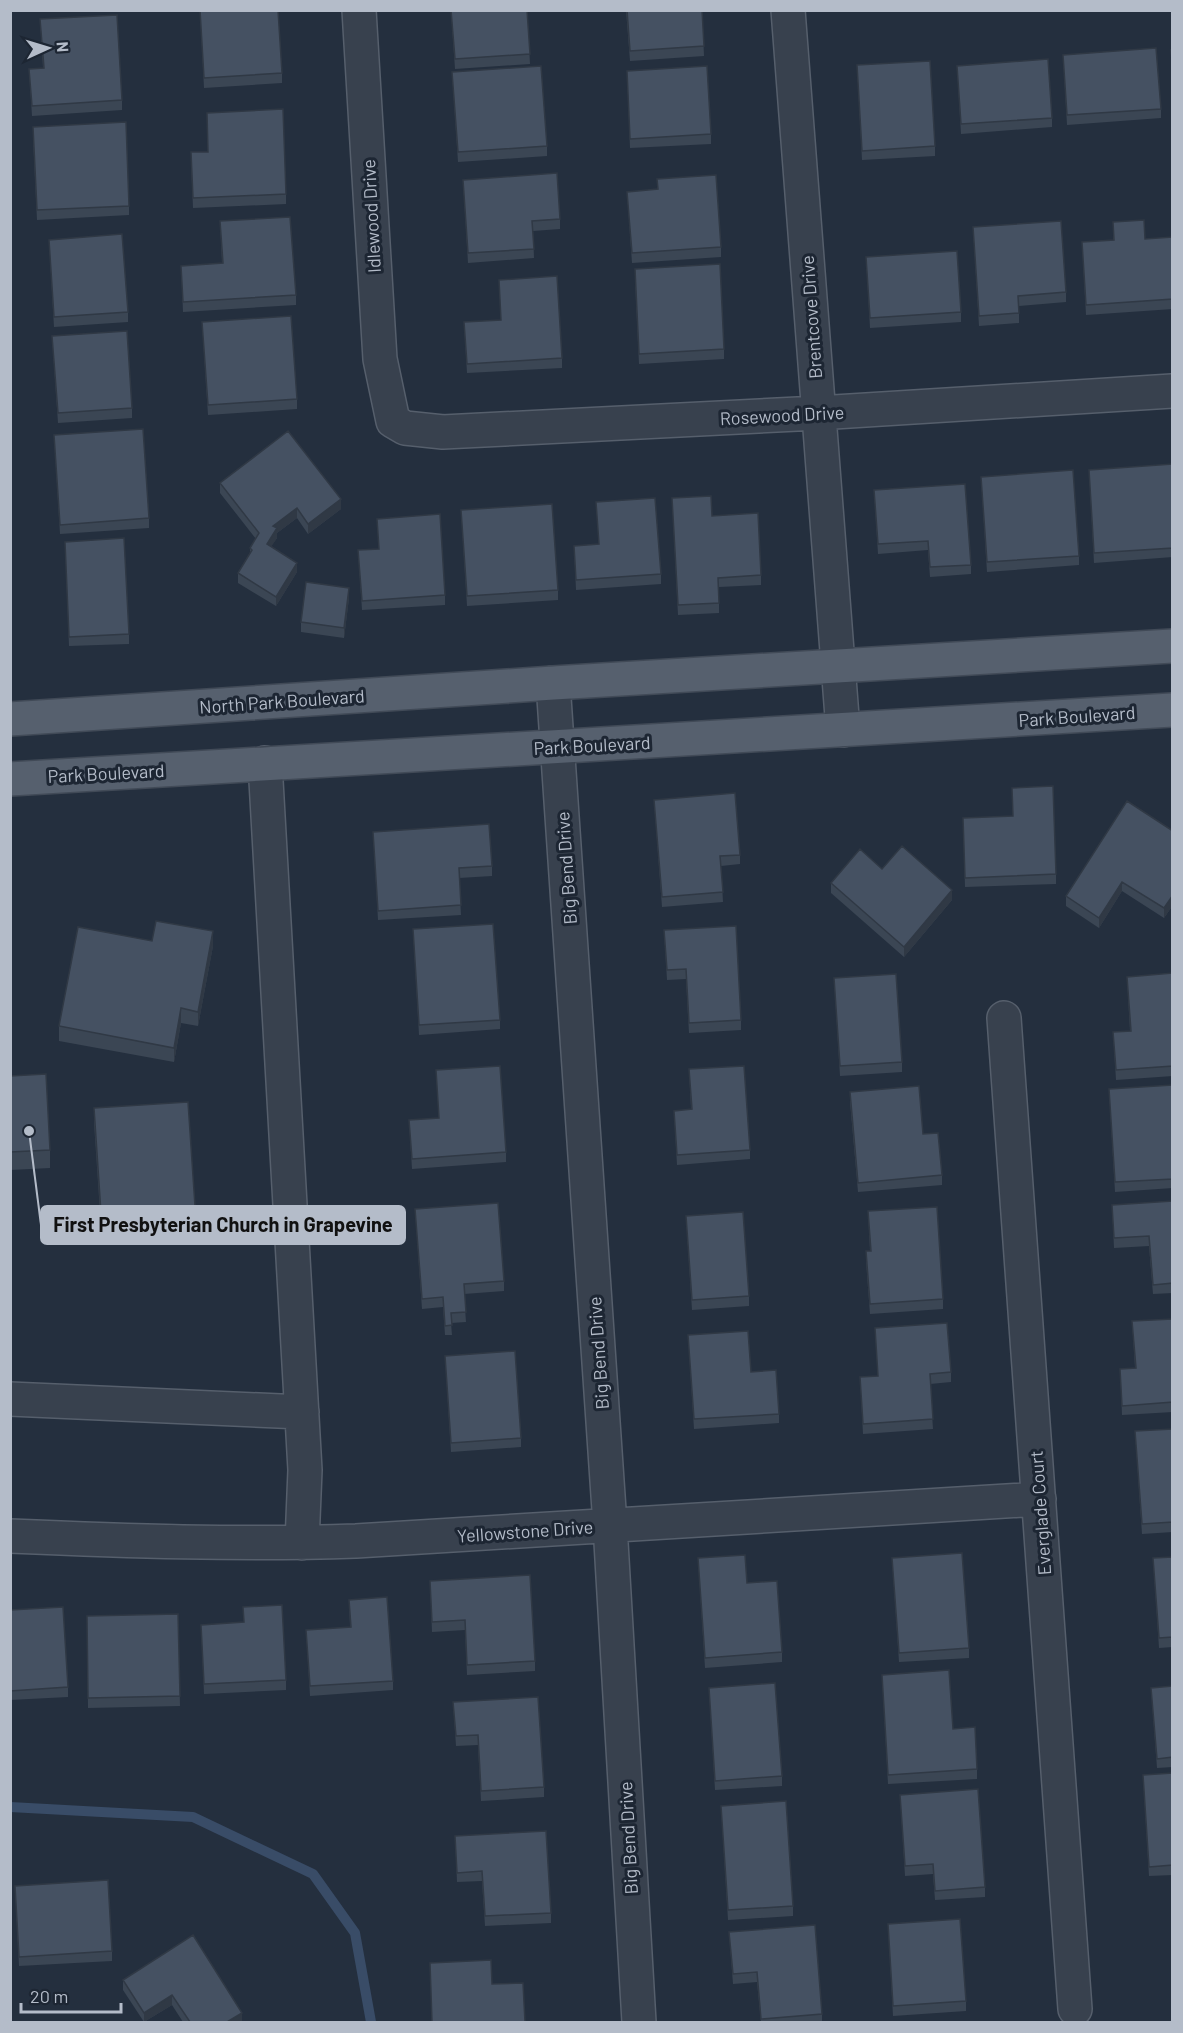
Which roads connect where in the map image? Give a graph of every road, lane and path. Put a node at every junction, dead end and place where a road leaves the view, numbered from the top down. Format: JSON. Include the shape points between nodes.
{"nodes":[{"id":1,"x":359,"y":10,"type":"edge"},
{"id":2,"x":788,"y":10,"type":"edge"},
{"id":3,"x":1173,"y":391,"type":"edge"},
{"id":4,"x":818,"y":413,"type":"junction"},
{"id":5,"x":393,"y":420,"type":"joint"},
{"id":6,"x":1173,"y":646,"type":"edge"},
{"id":7,"x":838,"y":667,"type":"junction"},
{"id":8,"x":553,"y":683,"type":"junction"},
{"id":9,"x":1173,"y":710,"type":"edge"},
{"id":10,"x":10,"y":718,"type":"edge"},
{"id":11,"x":843,"y":730,"type":"junction"},
{"id":12,"x":558,"y":747,"type":"junction"},
{"id":13,"x":265,"y":763,"type":"junction"},
{"id":14,"x":10,"y":779,"type":"edge"},
{"id":15,"x":1004,"y":1018,"type":"dead end"},
{"id":16,"x":10,"y":1399,"type":"edge"},
{"id":17,"x":302,"y":1412,"type":"junction"},
{"id":18,"x":1039,"y":1499,"type":"junction"},
{"id":19,"x":610,"y":1525,"type":"junction"},
{"id":20,"x":10,"y":1536,"type":"edge"},
{"id":21,"x":302,"y":1543,"type":"junction"},
{"id":22,"x":1075,"y":2009,"type":"dead end"},
{"id":23,"x":639,"y":2022,"type":"edge"}],
"edges":[{"from":1,"to":5,"type":"street","name":"Idlewood Drive","via":[[380,359]]},
{"from":2,"to":4,"type":"street","name":"Brentcove Drive"},
{"from":3,"to":4,"type":"street","name":"Rosewood Drive"},
{"from":4,"to":5,"type":"street","name":"Rosewood Drive","via":[[443,432],[405,428]]},
{"from":4,"to":7,"type":"street","name":"Brentcove Drive"},
{"from":6,"to":7,"type":"main road"},
{"from":7,"to":8,"type":"main road"},
{"from":7,"to":11,"type":"street","name":"Brentcove Drive"},
{"from":8,"to":10,"type":"main road","name":"North Park Boulevard"},
{"from":8,"to":12,"type":"street","name":"Big Bend Drive"},
{"from":9,"to":11,"type":"main road","name":"Park Boulevard"},
{"from":11,"to":12,"type":"main road","name":"Park Boulevard"},
{"from":12,"to":13,"type":"main road","name":"Park Boulevard"},
{"from":12,"to":19,"type":"street","name":"Big Bend Drive"},
{"from":13,"to":14,"type":"main road","name":"Park Boulevard"},
{"from":13,"to":17,"type":"street"},
{"from":15,"to":18,"type":"street","name":"Everglade Court"},
{"from":16,"to":17,"type":"street"},
{"from":17,"to":21,"type":"street","via":[[306,1470]]},
{"from":18,"to":19,"type":"street","name":"Yellowstone Drive"},
{"from":18,"to":22,"type":"street","name":"Everglade Court"},
{"from":19,"to":21,"type":"street","name":"Yellowstone Drive"},
{"from":19,"to":23,"type":"street","name":"Big Bend Drive"},
{"from":20,"to":21,"type":"street","name":"Yellowstone Drive","via":[[153,1543]]}]}
